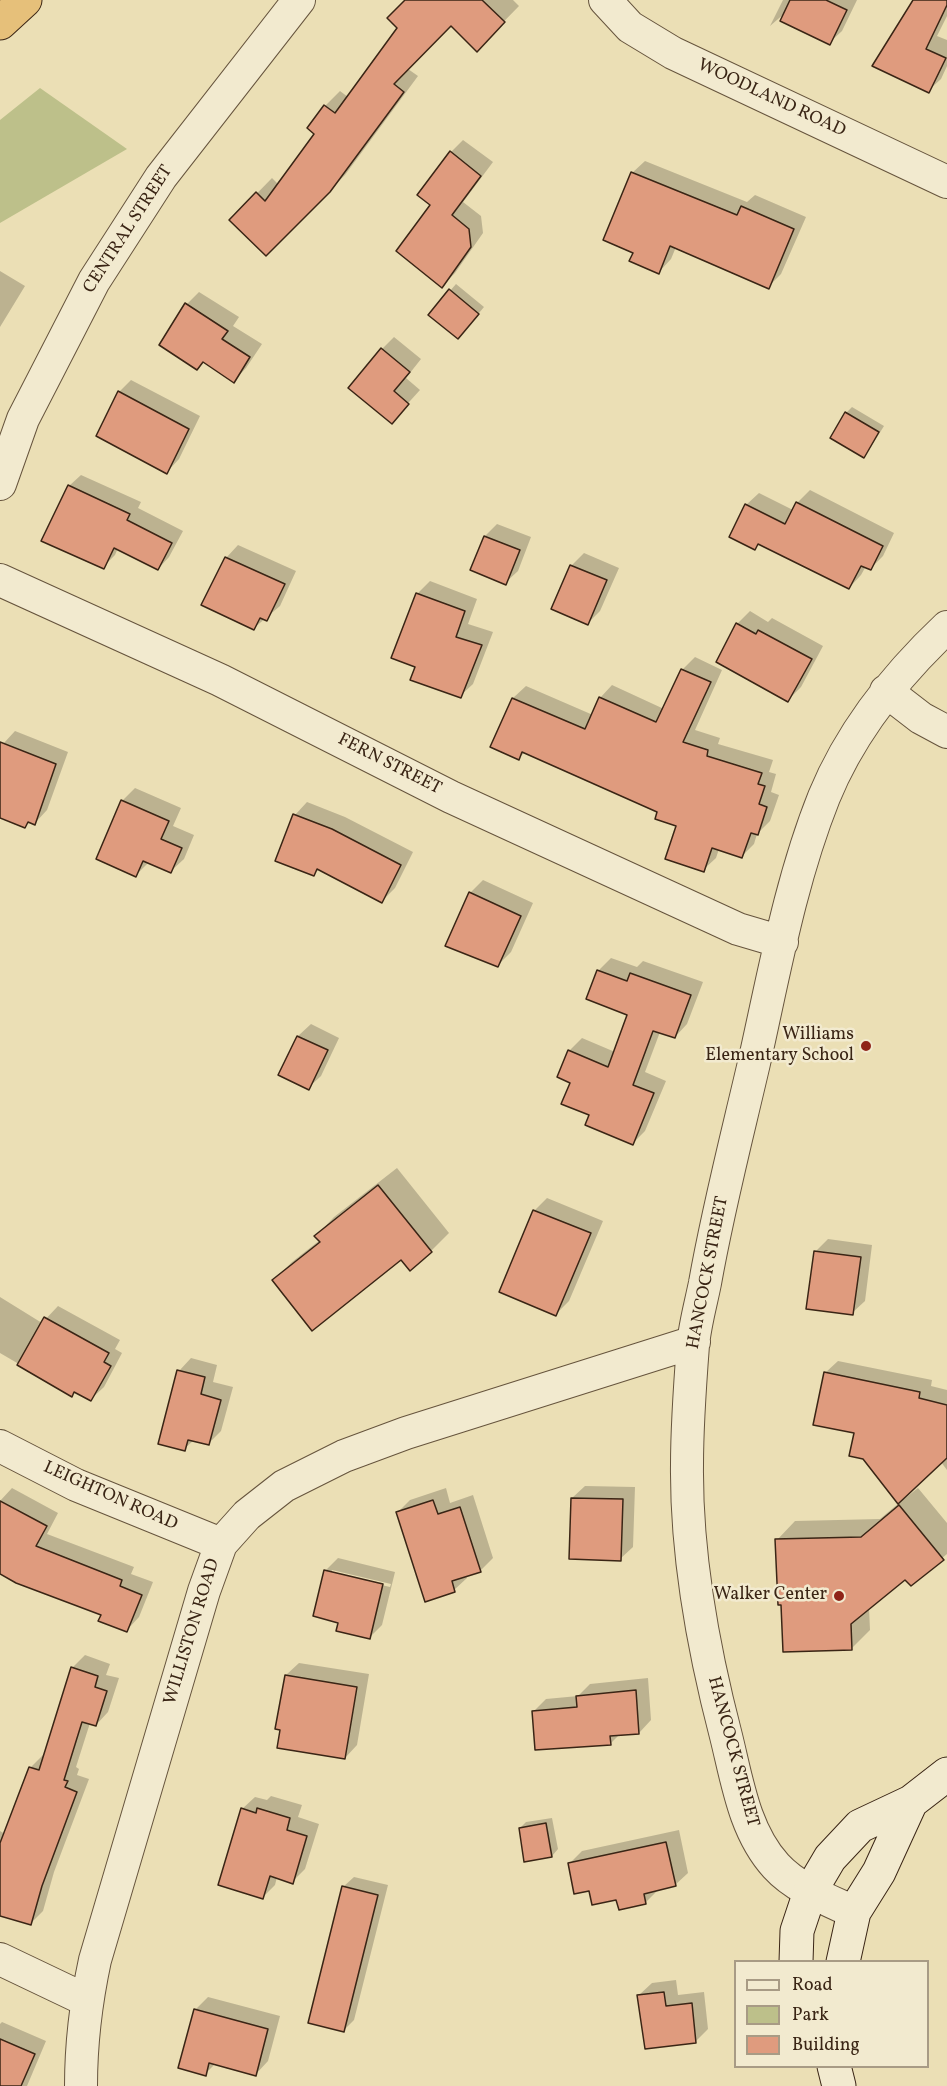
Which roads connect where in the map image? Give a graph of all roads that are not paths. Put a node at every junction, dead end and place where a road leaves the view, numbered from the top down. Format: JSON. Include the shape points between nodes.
{"nodes":[{"id":1,"x":25,"y":0,"type":"edge"},
{"id":2,"x":299,"y":0,"type":"edge"},
{"id":3,"x":605,"y":0,"type":"edge"},
{"id":4,"x":0,"y":23,"type":"edge"},
{"id":5,"x":947,"y":182,"type":"edge"},
{"id":6,"x":0,"y":484,"type":"edge"},
{"id":7,"x":0,"y":580,"type":"edge"},
{"id":8,"x":947,"y":627,"type":"edge"},
{"id":9,"x":886,"y":691,"type":"junction"},
{"id":10,"x":947,"y":732,"type":"edge"},
{"id":11,"x":782,"y":942,"type":"junction"},
{"id":12,"x":694,"y":1342,"type":"junction"},
{"id":13,"x":0,"y":1446,"type":"edge"},
{"id":14,"x":221,"y":1544,"type":"junction"},
{"id":15,"x":947,"y":1774,"type":"edge"},
{"id":16,"x":912,"y":1802,"type":"junction"},
{"id":17,"x":810,"y":1892,"type":"junction"},
{"id":18,"x":855,"y":1912,"type":"junction"},
{"id":19,"x":0,"y":1959,"type":"edge"},
{"id":20,"x":796,"y":1960,"type":"edge"},
{"id":21,"x":843,"y":1960,"type":"edge"},
{"id":22,"x":86,"y":2000,"type":"junction"},
{"id":23,"x":834,"y":2068,"type":"edge"},
{"id":24,"x":81,"y":2086,"type":"edge"},
{"id":25,"x":839,"y":2086,"type":"edge"}],
"edges":[{"from":1,"to":4,"type":"highway"},
{"from":2,"to":6,"type":"street","name":"CENTRAL STREET","via":[[160,177],[94,281],[23,418]]},
{"from":3,"to":5,"type":"street","name":"WOODLAND ROAD","via":[[630,27],[673,53]]},
{"from":7,"to":11,"type":"street","name":"FERN STREET","via":[[220,680],[451,797],[738,928]]},
{"from":8,"to":9,"type":"street","name":"HANCOCK STREET"},
{"from":9,"to":10,"type":"street"},
{"from":9,"to":11,"type":"street","name":"HANCOCK STREET","via":[[825,796]]},
{"from":11,"to":12,"type":"street","name":"HANCOCK STREET","via":[[711,1250]]},
{"from":12,"to":14,"type":"street","name":"WILLISTON ROAD","via":[[344,1456],[284,1486],[247,1515]]},
{"from":12,"to":17,"type":"street","name":"HANCOCK STREET","via":[[687,1465],[689,1517],[712,1680],[754,1835],[777,1867]]},
{"from":13,"to":14,"type":"street","name":"LEIGHTON ROAD","via":[[76,1485]]},
{"from":14,"to":22,"type":"street","name":"WILLISTON ROAD"},
{"from":15,"to":16,"type":"main road"},
{"from":16,"to":17,"type":"main road","via":[[860,1826],[830,1858]]},
{"from":16,"to":18,"type":"main road"},
{"from":17,"to":18,"type":"street","name":"HANCOCK STREET"},
{"from":17,"to":20,"type":"main road","via":[[798,1931]]},
{"from":18,"to":21,"type":"main road"},
{"from":19,"to":22,"type":"street"},
{"from":22,"to":24,"type":"street","name":"WILLISTON ROAD"},
{"from":23,"to":25,"type":"main road"}]}
